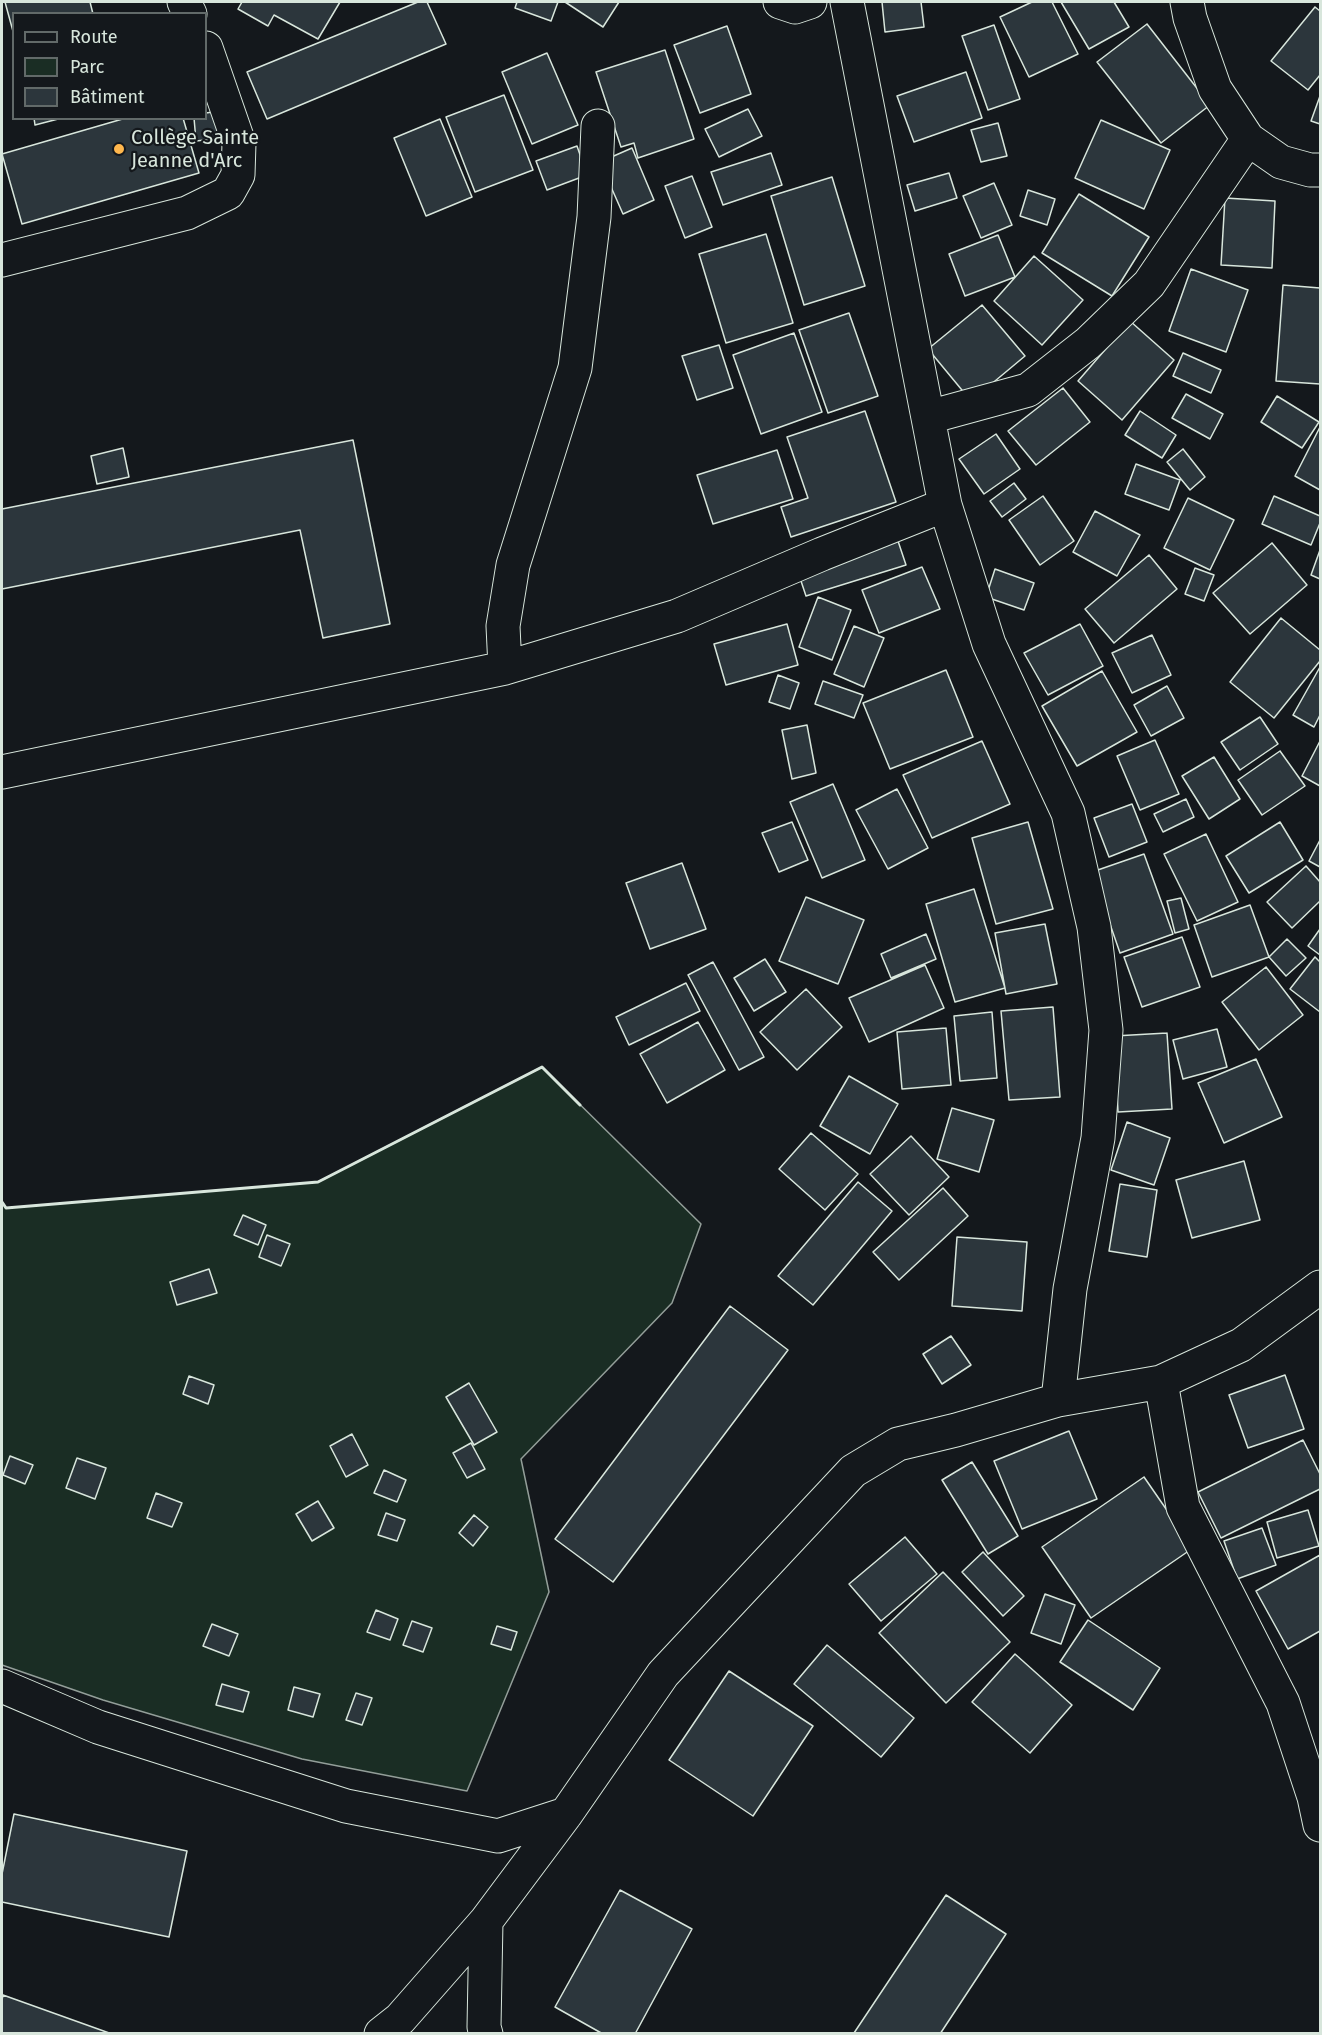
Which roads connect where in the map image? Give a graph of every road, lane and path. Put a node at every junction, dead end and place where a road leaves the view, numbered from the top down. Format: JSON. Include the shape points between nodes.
{"nodes":[{"id":1,"x":780,"y":2,"type":"edge"},
{"id":2,"x":810,"y":2,"type":"edge"},
{"id":3,"x":847,"y":2,"type":"edge"},
{"id":4,"x":1187,"y":2,"type":"edge"},
{"id":5,"x":207,"y":51,"type":"edge"},
{"id":6,"x":598,"y":126,"type":"dead end"},
{"id":7,"x":1248,"y":139,"type":"junction"},
{"id":8,"x":1320,"y":170,"type":"edge"},
{"id":9,"x":2,"y":260,"type":"edge"},
{"id":10,"x":929,"y":417,"type":"junction"},
{"id":11,"x":945,"y":505,"type":"junction"},
{"id":12,"x":506,"y":669,"type":"junction"},
{"id":13,"x":2,"y":772,"type":"edge"},
{"id":14,"x":1320,"y":1287,"type":"edge"},
{"id":15,"x":1161,"y":1382,"type":"junction"},
{"id":16,"x":1058,"y":1400,"type":"junction"},
{"id":17,"x":2,"y":1686,"type":"edge"},
{"id":18,"x":566,"y":1814,"type":"junction"},
{"id":19,"x":1320,"y":1825,"type":"edge"},
{"id":20,"x":486,"y":1921,"type":"junction"},
{"id":21,"x":381,"y":2034,"type":"edge"},
{"id":22,"x":486,"y":2034,"type":"edge"}],
"edges":[{"from":1,"to":2,"type":"street","via":[[795,7]]},
{"from":3,"to":10,"type":"street"},
{"from":4,"to":7,"type":"street","via":[[1215,89]]},
{"from":5,"to":9,"type":"street","via":[[239,143],[238,175],[228,193],[187,213]]},
{"from":6,"to":12,"type":"street","via":[[594,217],[575,368],[513,565],[503,626]]},
{"from":7,"to":8,"type":"street","via":[[1281,162]]},
{"from":7,"to":10,"type":"street","via":[[1149,284],[1088,343],[1028,390]]},
{"from":10,"to":11,"type":"street"},
{"from":11,"to":12,"type":"street","via":[[677,616]]},
{"from":11,"to":16,"type":"street","via":[[989,644],[1068,813],[1094,927],[1106,1030],[1099,1127],[1070,1289]]},
{"from":12,"to":13,"type":"street"},
{"from":14,"to":15,"type":"street","via":[[1241,1345]]},
{"from":15,"to":16,"type":"street"},
{"from":15,"to":19,"type":"street","via":[[1183,1507],[1283,1703]]},
{"from":16,"to":18,"type":"street","via":[[898,1444],[853,1471],[663,1674]]},
{"from":17,"to":18,"type":"street","via":[[98,1727],[346,1806],[498,1836]]},
{"from":18,"to":20,"type":"street"},
{"from":20,"to":21,"type":"street"},
{"from":20,"to":22,"type":"street"}]}
